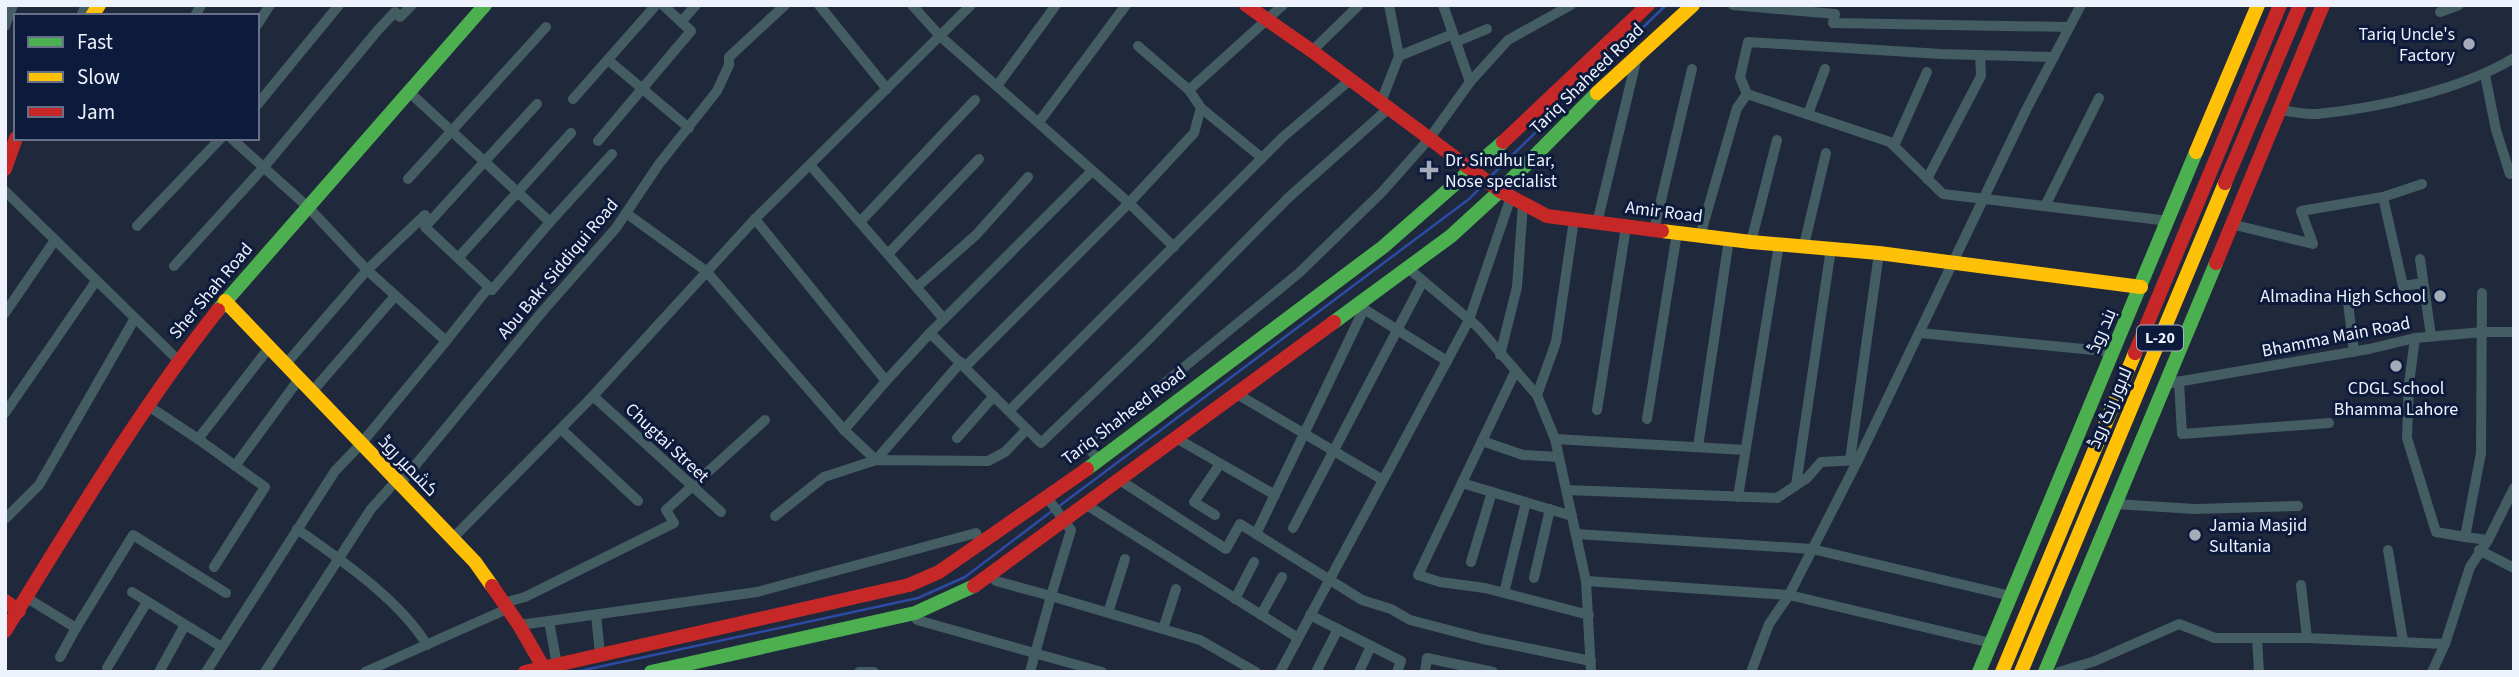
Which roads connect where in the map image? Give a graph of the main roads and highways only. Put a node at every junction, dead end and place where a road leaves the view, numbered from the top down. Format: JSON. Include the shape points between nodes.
{"nodes":[{"id":1,"x":485,"y":5,"type":"edge"},
{"id":2,"x":1246,"y":5,"type":"edge"},
{"id":3,"x":1648,"y":5,"type":"edge"},
{"id":4,"x":1693,"y":5,"type":"edge"},
{"id":5,"x":2258,"y":5,"type":"edge"},
{"id":6,"x":2280,"y":5,"type":"edge"},
{"id":7,"x":2300,"y":5,"type":"edge"},
{"id":8,"x":2323,"y":5,"type":"edge"},
{"id":9,"x":15,"y":140,"type":"edge"},
{"id":10,"x":5,"y":168,"type":"edge"},
{"id":11,"x":1475,"y":171,"type":"junction"},
{"id":12,"x":1508,"y":195,"type":"junction"},
{"id":13,"x":2141,"y":287,"type":"junction"},
{"id":14,"x":225,"y":301,"type":"junction"},
{"id":15,"x":5,"y":601,"type":"edge"},
{"id":16,"x":19,"y":611,"type":"junction"},
{"id":17,"x":5,"y":631,"type":"edge"},
{"id":18,"x":549,"y":668,"type":"edge"},
{"id":19,"x":525,"y":672,"type":"edge"},
{"id":20,"x":650,"y":672,"type":"edge"},
{"id":21,"x":1979,"y":672,"type":"edge"},
{"id":22,"x":2002,"y":672,"type":"edge"},
{"id":23,"x":2021,"y":672,"type":"edge"},
{"id":24,"x":2045,"y":672,"type":"edge"}],
"edges":[{"from":1,"to":14,"type":"main road","name":"Sher Shah Road"},
{"from":2,"to":11,"type":"main road","name":"Amir Road"},
{"from":3,"to":11,"type":"main road","name":"Tariq Shaheed Road"},
{"from":4,"to":12,"type":"main road","name":"Tariq Shaheed Road","via":[[1599,91]]},
{"from":5,"to":13,"type":"main road","name":"بند روڈ"},
{"from":6,"to":22,"type":"main road","name":"لاہور رنگ روڈ","number":"L-20"},
{"from":7,"to":23,"type":"main road","name":"لاہور رنگ روڈ","number":"L-20"},
{"from":8,"to":24,"type":"main road","via":[[2231,225],[2172,383],[2115,504]]},
{"from":9,"to":10,"type":"main road"},
{"from":11,"to":12,"type":"main road","name":"Amir Road"},
{"from":11,"to":18,"type":"main road","name":"Tariq Shaheed Road","via":[[1383,247],[1049,500],[939,572],[909,585]]},
{"from":12,"to":13,"type":"main road","name":"Amir Road","via":[[1547,216],[1574,220]]},
{"from":12,"to":20,"type":"main road","name":"Tariq Shaheed Road","via":[[1361,307],[954,597],[915,613]]},
{"from":13,"to":21,"type":"main road","name":"بند روڈ"},
{"from":14,"to":16,"type":"main road","name":"Sher Shah Road","via":[[147,405]]},
{"from":14,"to":18,"type":"main road","name":"کشمیر روڈ","via":[[475,562]]},
{"from":15,"to":16,"type":"main road"},
{"from":16,"to":17,"type":"main road","name":"Sher Shah Road"},
{"from":18,"to":19,"type":"main road","name":"Tariq Shaheed Road"}]}
